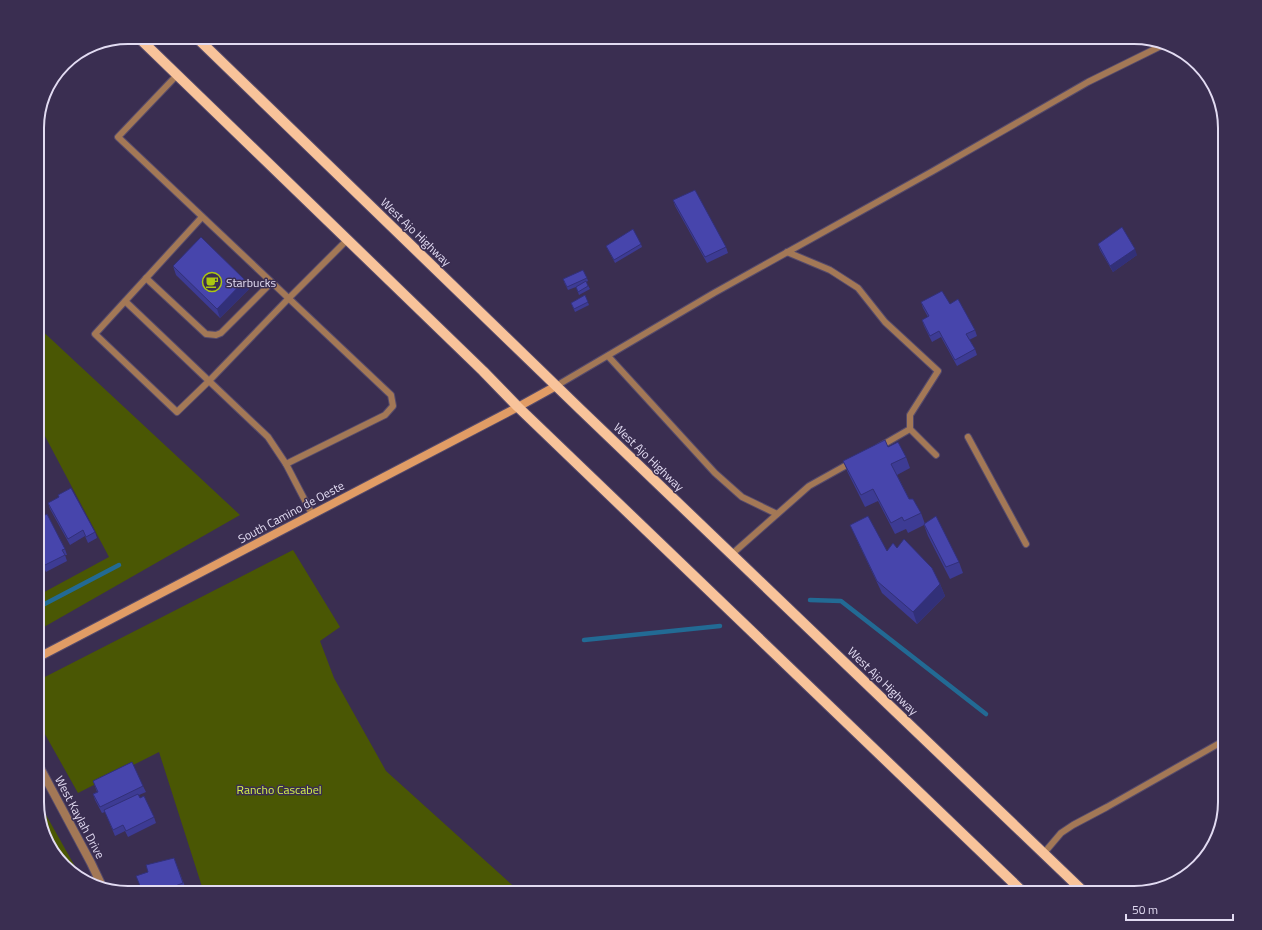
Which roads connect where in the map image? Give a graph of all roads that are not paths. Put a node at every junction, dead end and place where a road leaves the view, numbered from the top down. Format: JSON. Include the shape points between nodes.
{"nodes":[{"id":1,"x":145,"y":44,"type":"edge"},
{"id":2,"x":203,"y":44,"type":"edge"},
{"id":3,"x":1158,"y":47,"type":"edge"},
{"id":4,"x":177,"y":75,"type":"junction"},
{"id":5,"x":202,"y":217,"type":"junction"},
{"id":6,"x":347,"y":240,"type":"junction"},
{"id":7,"x":787,"y":252,"type":"junction"},
{"id":8,"x":146,"y":278,"type":"junction"},
{"id":9,"x":271,"y":283,"type":"junction"},
{"id":10,"x":288,"y":299,"type":"junction"},
{"id":11,"x":125,"y":301,"type":"junction"},
{"id":12,"x":608,"y":356,"type":"junction"},
{"id":13,"x":209,"y":381,"type":"junction"},
{"id":14,"x":556,"y":386,"type":"junction"},
{"id":15,"x":518,"y":407,"type":"junction"},
{"id":16,"x":910,"y":429,"type":"junction"},
{"id":17,"x":968,"y":437,"type":"dead end"},
{"id":18,"x":876,"y":448,"type":"edge"},
{"id":19,"x":936,"y":455,"type":"dead end"},
{"id":20,"x":856,"y":460,"type":"edge"},
{"id":21,"x":286,"y":464,"type":"junction"},
{"id":22,"x":312,"y":514,"type":"junction"},
{"id":23,"x":776,"y":514,"type":"junction"},
{"id":24,"x":1026,"y":544,"type":"dead end"},
{"id":25,"x":732,"y":554,"type":"junction"},
{"id":26,"x":44,"y":654,"type":"edge"},
{"id":27,"x":1218,"y":744,"type":"edge"},
{"id":28,"x":44,"y":775,"type":"edge"},
{"id":29,"x":1044,"y":853,"type":"junction"},
{"id":30,"x":100,"y":881,"type":"edge"},
{"id":31,"x":1017,"y":886,"type":"edge"},
{"id":32,"x":1078,"y":886,"type":"edge"}],
"edges":[{"from":1,"to":4,"type":"main road"},
{"from":2,"to":14,"type":"main road","name":"West Ajo Highway"},
{"from":3,"to":7,"type":"lane","via":[[1088,82]]},
{"from":4,"to":5,"type":"lane","via":[[118,137]]},
{"from":4,"to":6,"type":"main road"},
{"from":5,"to":8,"type":"lane"},
{"from":5,"to":9,"type":"lane"},
{"from":6,"to":10,"type":"lane"},
{"from":6,"to":15,"type":"main road"},
{"from":7,"to":12,"type":"lane"},
{"from":7,"to":16,"type":"lane","via":[[830,270],[858,288],[885,322],[938,371],[910,415]]},
{"from":8,"to":9,"type":"lane","via":[[206,334],[216,335],[222,333]]},
{"from":8,"to":11,"type":"lane"},
{"from":9,"to":10,"type":"lane"},
{"from":10,"to":13,"type":"lane"},
{"from":10,"to":21,"type":"lane","via":[[390,395],[393,406],[385,415]]},
{"from":11,"to":13,"type":"lane"},
{"from":11,"to":13,"type":"lane","via":[[95,334],[178,412]]},
{"from":12,"to":14,"type":"lane"},
{"from":12,"to":23,"type":"lane","via":[[716,473],[742,497]]},
{"from":13,"to":21,"type":"lane","via":[[268,437]]},
{"from":14,"to":15,"type":"street","name":"South Camino de Oeste"},
{"from":14,"to":25,"type":"main road","name":"West Ajo Highway"},
{"from":15,"to":22,"type":"street","name":"South Camino de Oeste"},
{"from":15,"to":31,"type":"main road"},
{"from":16,"to":18,"type":"lane"},
{"from":16,"to":19,"type":"lane"},
{"from":17,"to":24,"type":"lane"},
{"from":20,"to":23,"type":"lane","via":[[809,486]]},
{"from":21,"to":22,"type":"lane"},
{"from":22,"to":26,"type":"street","name":"South Camino de Oeste"},
{"from":23,"to":25,"type":"lane"},
{"from":25,"to":29,"type":"main road","name":"West Ajo Highway"},
{"from":27,"to":29,"type":"lane","via":[[1073,824],[1061,833]]},
{"from":28,"to":30,"type":"street","name":"West Kaylah Drive"},
{"from":29,"to":32,"type":"main road","name":"West Ajo Highway"}]}
